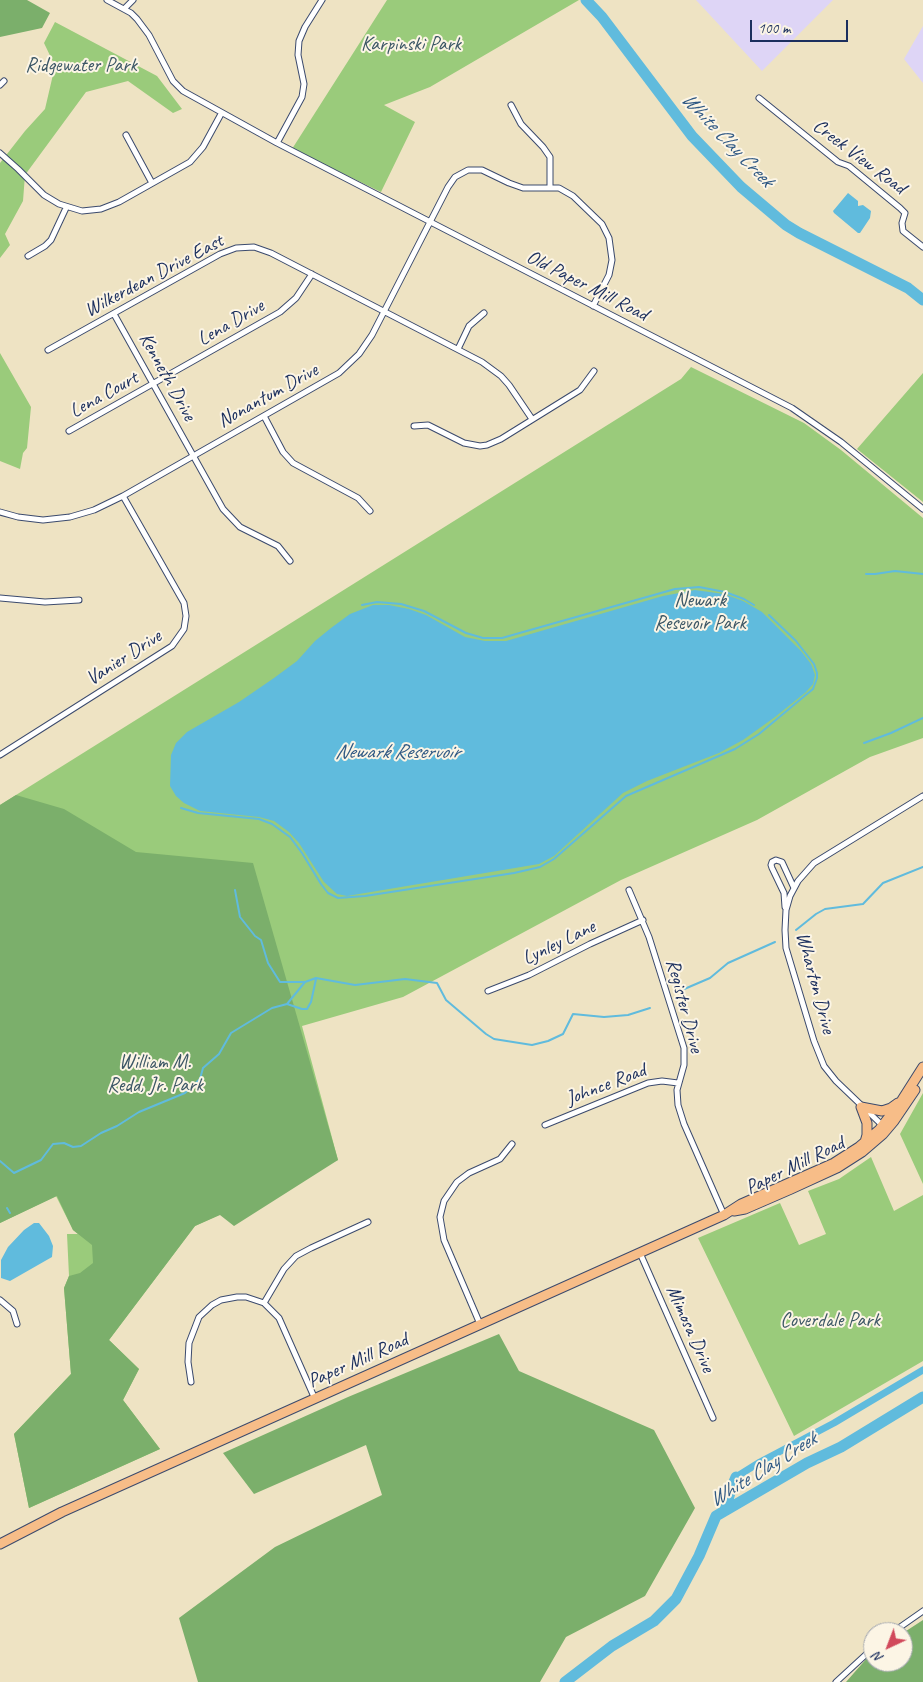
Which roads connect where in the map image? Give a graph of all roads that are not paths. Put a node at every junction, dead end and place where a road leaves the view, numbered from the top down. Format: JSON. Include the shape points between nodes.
{"nodes":[{"id":1,"x":107,"y":0,"type":"edge"},
{"id":2,"x":133,"y":0,"type":"edge"},
{"id":3,"x":322,"y":0,"type":"edge"},
{"id":4,"x":124,"y":9,"type":"junction"},
{"id":5,"x":759,"y":98,"type":"dead end"},
{"id":6,"x":511,"y":105,"type":"dead end"},
{"id":7,"x":222,"y":114,"type":"junction"},
{"id":8,"x":126,"y":136,"type":"dead end"},
{"id":9,"x":277,"y":143,"type":"junction"},
{"id":10,"x":0,"y":153,"type":"edge"},
{"id":11,"x":152,"y":183,"type":"junction"},
{"id":12,"x":550,"y":187,"type":"junction"},
{"id":13,"x":66,"y":208,"type":"junction"},
{"id":14,"x":430,"y":222,"type":"junction"},
{"id":15,"x":923,"y":247,"type":"edge"},
{"id":16,"x":28,"y":256,"type":"dead end"},
{"id":17,"x":312,"y":274,"type":"junction"},
{"id":18,"x":593,"y":306,"type":"junction"},
{"id":19,"x":384,"y":311,"type":"junction"},
{"id":20,"x":484,"y":313,"type":"dead end"},
{"id":21,"x":114,"y":314,"type":"junction"},
{"id":22,"x":458,"y":349,"type":"junction"},
{"id":23,"x":48,"y":350,"type":"dead end"},
{"id":24,"x":594,"y":371,"type":"dead end"},
{"id":25,"x":153,"y":384,"type":"junction"},
{"id":26,"x":264,"y":416,"type":"junction"},
{"id":27,"x":532,"y":420,"type":"junction"},
{"id":28,"x":414,"y":426,"type":"dead end"},
{"id":29,"x":69,"y":431,"type":"dead end"},
{"id":30,"x":193,"y":456,"type":"junction"},
{"id":31,"x":123,"y":496,"type":"junction"},
{"id":32,"x":923,"y":509,"type":"edge"},
{"id":33,"x":0,"y":512,"type":"edge"},
{"id":34,"x":370,"y":512,"type":"dead end"},
{"id":35,"x":290,"y":561,"type":"dead end"},
{"id":36,"x":0,"y":598,"type":"edge"},
{"id":37,"x":79,"y":600,"type":"dead end"},
{"id":38,"x":0,"y":755,"type":"edge"},
{"id":39,"x":923,"y":796,"type":"edge"},
{"id":40,"x":794,"y":888,"type":"junction"},
{"id":41,"x":629,"y":890,"type":"dead end"},
{"id":42,"x":786,"y":910,"type":"junction"},
{"id":43,"x":643,"y":920,"type":"junction"},
{"id":44,"x":488,"y":991,"type":"dead end"},
{"id":45,"x":922,"y":1069,"type":"edge"},
{"id":46,"x":678,"y":1083,"type":"junction"},
{"id":47,"x":902,"y":1100,"type":"junction"},
{"id":48,"x":861,"y":1107,"type":"junction"},
{"id":49,"x":545,"y":1125,"type":"dead end"},
{"id":50,"x":885,"y":1128,"type":"junction"},
{"id":51,"x":864,"y":1142,"type":"junction"},
{"id":52,"x":512,"y":1144,"type":"dead end"},
{"id":53,"x":727,"y":1213,"type":"junction"},
{"id":54,"x":368,"y":1222,"type":"dead end"},
{"id":55,"x":640,"y":1253,"type":"junction"},
{"id":56,"x":0,"y":1300,"type":"edge"},
{"id":57,"x":264,"y":1303,"type":"junction"},
{"id":58,"x":18,"y":1324,"type":"dead end"},
{"id":59,"x":480,"y":1324,"type":"junction"},
{"id":60,"x":191,"y":1382,"type":"dead end"},
{"id":61,"x":315,"y":1399,"type":"junction"},
{"id":62,"x":713,"y":1418,"type":"dead end"},
{"id":63,"x":0,"y":1544,"type":"edge"},
{"id":64,"x":923,"y":1611,"type":"edge"},
{"id":65,"x":907,"y":1622,"type":"edge"},
{"id":66,"x":863,"y":1657,"type":"edge"},
{"id":67,"x":836,"y":1682,"type":"edge"}],
"edges":[{"from":1,"to":4,"type":"street","name":"Old Paper Mill Road"},
{"from":2,"to":4,"type":"street"},
{"from":3,"to":9,"type":"street","via":[[299,41],[298,56],[304,90]]},
{"from":4,"to":7,"type":"street","name":"Old Paper Mill Road","via":[[144,27],[178,87]]},
{"from":5,"to":15,"type":"street","name":"Creek View Road","via":[[900,208],[905,213],[903,231]]},
{"from":6,"to":12,"type":"street","via":[[520,124],[544,147],[550,158]]},
{"from":7,"to":9,"type":"street","name":"Old Paper Mill Road"},
{"from":7,"to":11,"type":"street","via":[[190,162]]},
{"from":8,"to":11,"type":"street"},
{"from":9,"to":14,"type":"street","name":"Old Paper Mill Road"},
{"from":10,"to":13,"type":"street","via":[[44,195]]},
{"from":11,"to":13,"type":"street","via":[[101,209],[82,211]]},
{"from":12,"to":14,"type":"street","name":"Nonantum Drive","via":[[516,186],[489,172],[468,170],[455,177]]},
{"from":12,"to":18,"type":"street","via":[[560,188],[573,196],[602,224],[609,238],[613,253],[611,268]]},
{"from":13,"to":16,"type":"street","via":[[51,240]]},
{"from":14,"to":18,"type":"street","name":"Old Paper Mill Road"},
{"from":14,"to":19,"type":"street","name":"Nonantum Drive"},
{"from":17,"to":19,"type":"street","name":"Wilkerdean Drive East"},
{"from":17,"to":21,"type":"street","name":"Wilkerdean Drive East","via":[[262,250],[236,248]]},
{"from":17,"to":25,"type":"street","name":"Lena Drive","via":[[296,298],[280,312]]},
{"from":18,"to":32,"type":"street","name":"Old Paper Mill Road","via":[[801,414]]},
{"from":19,"to":22,"type":"street","name":"Wilkerdean Drive East"},
{"from":19,"to":26,"type":"street","name":"Nonantum Drive","via":[[366,345],[346,367]]},
{"from":20,"to":22,"type":"street","via":[[469,326]]},
{"from":21,"to":23,"type":"street","name":"Wilkerdean Drive East"},
{"from":21,"to":25,"type":"street","name":"Kenneth Drive"},
{"from":22,"to":27,"type":"street","name":"Wilkerdean Drive East","via":[[502,376]]},
{"from":24,"to":27,"type":"street","via":[[580,390]]},
{"from":25,"to":29,"type":"street","name":"Lena Court"},
{"from":25,"to":30,"type":"street","name":"Kenneth Drive"},
{"from":26,"to":30,"type":"street","name":"Nonantum Drive"},
{"from":26,"to":34,"type":"street","via":[[283,452],[293,463],[358,498]]},
{"from":27,"to":28,"type":"street","via":[[494,443],[480,446],[464,443],[428,425]]},
{"from":30,"to":31,"type":"street","name":"Nonantum Drive"},
{"from":30,"to":35,"type":"street","name":"Kenneth Drive","via":[[228,516],[278,546]]},
{"from":31,"to":33,"type":"street","name":"Nonantum Drive","via":[[83,514],[56,519],[30,519]]},
{"from":31,"to":38,"type":"street","name":"Vanier Drive","via":[[184,603],[184,629],[166,650]]},
{"from":36,"to":37,"type":"street","via":[[45,602]]},
{"from":39,"to":40,"type":"street","name":"Wharton Drive","via":[[814,863]]},
{"from":40,"to":42,"type":"street","name":"Wharton Drive"},
{"from":40,"to":42,"type":"street","via":[[782,862],[772,862],[784,893]]},
{"from":41,"to":43,"type":"street","name":"Register Drive"},
{"from":42,"to":48,"type":"street","name":"Wharton Drive","via":[[786,948],[814,1041],[824,1066]]},
{"from":43,"to":44,"type":"street","name":"Lynley Lane","via":[[529,975]]},
{"from":43,"to":46,"type":"street","name":"Register Drive","via":[[684,1048],[684,1065]]},
{"from":45,"to":47,"type":"main road","name":"Paper Mill Road"},
{"from":45,"to":50,"type":"main road","name":"Paper Mill Road","via":[[908,1103]]},
{"from":46,"to":49,"type":"street","name":"Johnce Road","via":[[648,1083]]},
{"from":46,"to":53,"type":"street","name":"Register Drive","via":[[681,1114]]},
{"from":47,"to":48,"type":"main road","via":[[882,1111]]},
{"from":47,"to":50,"type":"main road","name":"Paper Mill Road"},
{"from":48,"to":50,"type":"street","name":"Wharton Drive"},
{"from":48,"to":51,"type":"main road","via":[[867,1123]]},
{"from":50,"to":51,"type":"main road","name":"Paper Mill Road"},
{"from":50,"to":53,"type":"main road","name":"Paper Mill Road","via":[[862,1152],[837,1168],[744,1210]]},
{"from":51,"to":53,"type":"main road","name":"Paper Mill Road","via":[[834,1163]]},
{"from":52,"to":59,"type":"street","via":[[500,1159],[457,1182],[444,1201],[440,1217],[444,1240]]},
{"from":53,"to":55,"type":"main road","name":"Paper Mill Road"},
{"from":54,"to":57,"type":"street","via":[[296,1256],[284,1269]]},
{"from":55,"to":59,"type":"main road","name":"Paper Mill Road"},
{"from":55,"to":62,"type":"street","name":"Mimosa Drive"},
{"from":56,"to":58,"type":"street","via":[[13,1311]]},
{"from":57,"to":60,"type":"street","via":[[246,1297],[229,1298],[205,1311],[195,1325],[190,1343]]},
{"from":57,"to":61,"type":"street","via":[[284,1327]]},
{"from":59,"to":61,"type":"main road","name":"Paper Mill Road"},
{"from":61,"to":63,"type":"main road","name":"Paper Mill Road","via":[[62,1512]]},
{"from":64,"to":65,"type":"street"},
{"from":66,"to":67,"type":"street"}]}
